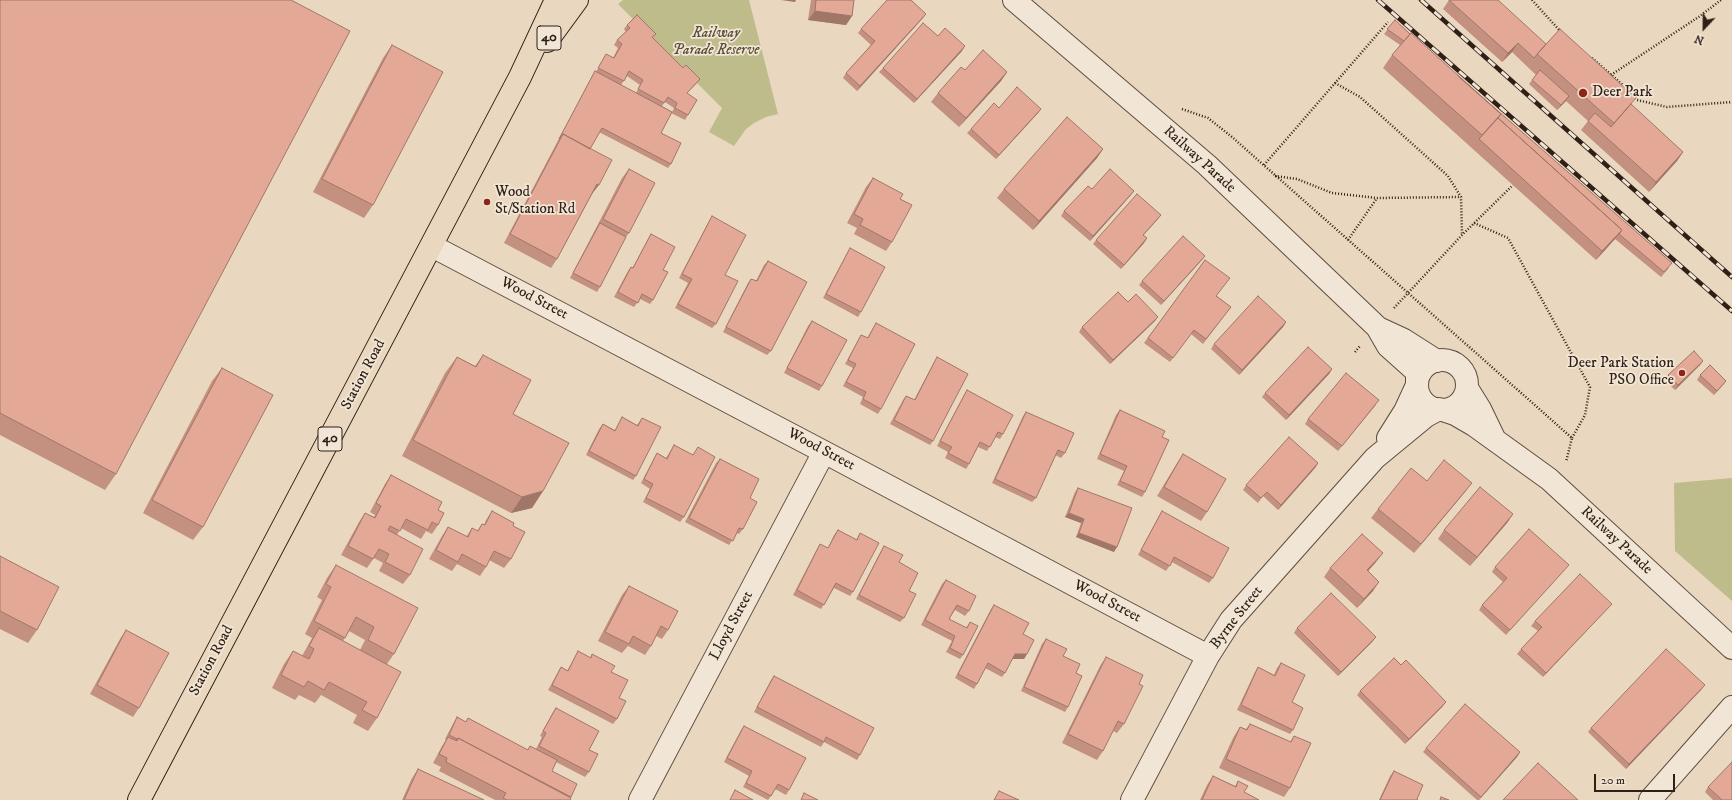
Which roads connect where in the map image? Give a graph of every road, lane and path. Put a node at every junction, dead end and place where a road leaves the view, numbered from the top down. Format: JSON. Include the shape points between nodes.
{"nodes":[{"id":1,"x":556,"y":0,"type":"edge"},
{"id":2,"x":577,"y":0,"type":"edge"},
{"id":3,"x":1014,"y":0,"type":"edge"},
{"id":4,"x":1532,"y":0,"type":"edge"},
{"id":5,"x":1722,"y":0,"type":"edge"},
{"id":6,"x":1388,"y":22,"type":"dead end"},
{"id":7,"x":1565,"y":35,"type":"edge"},
{"id":8,"x":1589,"y":55,"type":"edge"},
{"id":9,"x":1612,"y":75,"type":"junction"},
{"id":10,"x":520,"y":77,"type":"junction"},
{"id":11,"x":1608,"y":78,"type":"edge"},
{"id":12,"x":1335,"y":83,"type":"junction"},
{"id":13,"x":1628,"y":90,"type":"edge"},
{"id":14,"x":1632,"y":95,"type":"edge"},
{"id":15,"x":1732,"y":102,"type":"edge"},
{"id":16,"x":1232,"y":137,"type":"dead end"},
{"id":17,"x":1264,"y":165,"type":"junction"},
{"id":18,"x":1275,"y":176,"type":"junction"},
{"id":19,"x":1513,"y":185,"type":"edge"},
{"id":20,"x":1461,"y":197,"type":"junction"},
{"id":21,"x":1377,"y":198,"type":"junction"},
{"id":22,"x":1474,"y":223,"type":"junction"},
{"id":23,"x":1462,"y":235,"type":"junction"},
{"id":24,"x":1348,"y":240,"type":"junction"},
{"id":25,"x":432,"y":246,"type":"junction"},
{"id":26,"x":1408,"y":293,"type":"junction"},
{"id":27,"x":1377,"y":327,"type":"junction"},
{"id":28,"x":1437,"y":360,"type":"junction"},
{"id":29,"x":1417,"y":384,"type":"junction"},
{"id":30,"x":1467,"y":388,"type":"junction"},
{"id":31,"x":1441,"y":410,"type":"junction"},
{"id":32,"x":1572,"y":438,"type":"junction"},
{"id":33,"x":1495,"y":439,"type":"junction"},
{"id":34,"x":824,"y":452,"type":"junction"},
{"id":35,"x":1375,"y":458,"type":"junction"},
{"id":36,"x":1549,"y":479,"type":"junction"},
{"id":37,"x":1732,"y":648,"type":"edge"},
{"id":38,"x":1208,"y":656,"type":"junction"},
{"id":39,"x":1732,"y":707,"type":"edge"},
{"id":40,"x":139,"y":800,"type":"edge"},
{"id":41,"x":640,"y":800,"type":"edge"},
{"id":42,"x":1132,"y":800,"type":"edge"},
{"id":43,"x":1650,"y":800,"type":"edge"}],
"edges":[{"from":1,"to":10,"type":"main road","name":"Station Road","number":"40"},
{"from":2,"to":10,"type":"main road","name":"Station Road","number":"40"},
{"from":3,"to":27,"type":"street","name":"Railway Parade","via":[[1207,165]]},
{"from":4,"to":7,"type":"path"},
{"from":5,"to":9,"type":"path"},
{"from":6,"to":12,"type":"path"},
{"from":8,"to":9,"type":"path"},
{"from":9,"to":11,"type":"path"},
{"from":9,"to":13,"type":"path"},
{"from":10,"to":25,"type":"main road","name":"Station Road","number":"40"},
{"from":12,"to":17,"type":"path"},
{"from":12,"to":20,"type":"path","via":[[1360,97],[1443,171]]},
{"from":14,"to":15,"type":"path","via":[[1637,100],[1667,108]]},
{"from":16,"to":17,"type":"path"},
{"from":17,"to":18,"type":"path"},
{"from":18,"to":21,"type":"path","via":[[1297,179],[1332,193]]},
{"from":18,"to":24,"type":"path"},
{"from":19,"to":22,"type":"path"},
{"from":20,"to":21,"type":"path"},
{"from":20,"to":23,"type":"path"},
{"from":21,"to":24,"type":"path"},
{"from":22,"to":23,"type":"path"},
{"from":22,"to":32,"type":"path","via":[[1508,238],[1590,387],[1585,415]]},
{"from":23,"to":26,"type":"path"},
{"from":24,"to":26,"type":"path"},
{"from":25,"to":34,"type":"street","name":"Wood Street"},
{"from":25,"to":40,"type":"main road","name":"Station Road","number":"40"},
{"from":26,"to":32,"type":"path"},
{"from":27,"to":28,"type":"street","name":"Railway Parade"},
{"from":27,"to":29,"type":"street","name":"Railway Parade","via":[[1388,346],[1417,372]]},
{"from":28,"to":29,"type":"street","via":[[1421,371]]},
{"from":28,"to":30,"type":"street","via":[[1459,366],[1466,378]]},
{"from":29,"to":31,"type":"street","via":[[1418,392],[1426,404]]},
{"from":29,"to":35,"type":"street","name":"Byrne Street","via":[[1405,411]]},
{"from":30,"to":31,"type":"street","via":[[1459,404]]},
{"from":30,"to":33,"type":"street","name":"Railway Parade"},
{"from":31,"to":33,"type":"street","name":"Railway Parade","via":[[1455,414]]},
{"from":31,"to":35,"type":"street","name":"Byrne Street","via":[[1426,416]]},
{"from":32,"to":36,"type":"path","via":[[1567,462]]},
{"from":33,"to":36,"type":"street","name":"Railway Parade"},
{"from":34,"to":38,"type":"street","name":"Wood Street"},
{"from":34,"to":41,"type":"street","name":"Lloyd Street"},
{"from":35,"to":38,"type":"street","name":"Byrne Street","via":[[1231,620]]},
{"from":36,"to":37,"type":"street","name":"Railway Parade"},
{"from":38,"to":42,"type":"street","name":"Byrne Street"},
{"from":39,"to":43,"type":"street"}]}
